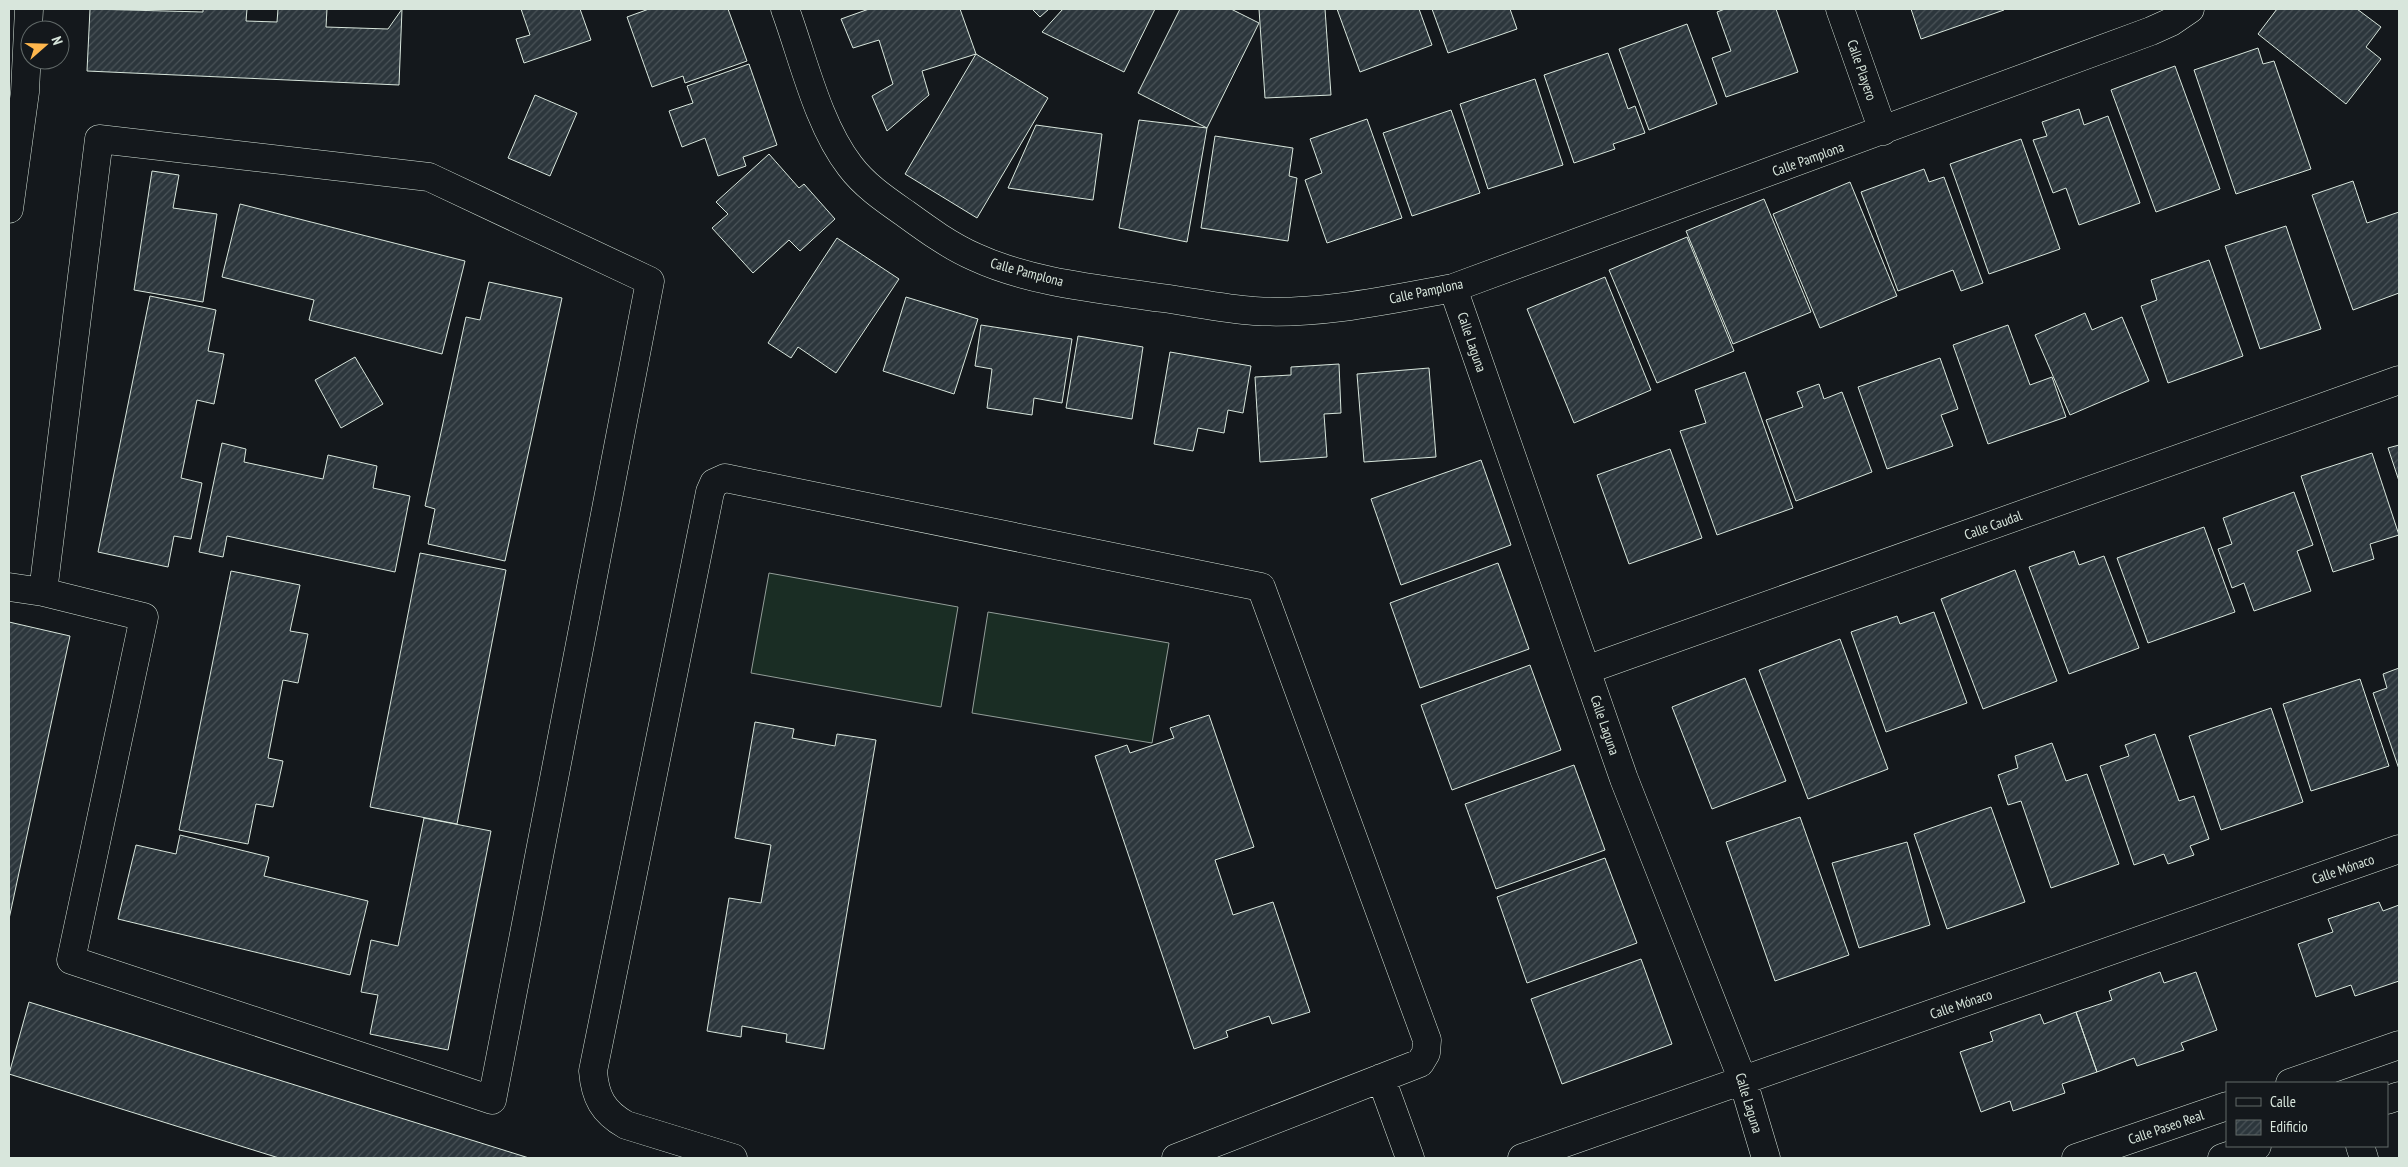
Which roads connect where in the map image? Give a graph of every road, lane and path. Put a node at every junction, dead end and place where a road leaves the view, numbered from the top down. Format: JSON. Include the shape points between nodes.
{"nodes":[{"id":1,"x":29,"y":9,"type":"edge"},
{"id":2,"x":785,"y":9,"type":"edge"},
{"id":3,"x":1840,"y":9,"type":"edge"},
{"id":4,"x":2190,"y":9,"type":"edge"},
{"id":5,"x":1884,"y":131,"type":"junction"},
{"id":6,"x":9,"y":209,"type":"edge"},
{"id":7,"x":1453,"y":288,"type":"junction"},
{"id":8,"x":2399,"y":380,"type":"edge"},
{"id":9,"x":9,"y":587,"type":"edge"},
{"id":10,"x":43,"y":592,"type":"junction"},
{"id":11,"x":1586,"y":670,"type":"junction"},
{"id":12,"x":2399,"y":849,"type":"edge"},
{"id":13,"x":2399,"y":1045,"type":"edge"},
{"id":14,"x":1381,"y":1078,"type":"junction"},
{"id":15,"x":1743,"y":1081,"type":"junction"},
{"id":16,"x":2293,"y":1082,"type":"edge"},
{"id":17,"x":2226,"y":1106,"type":"edge"},
{"id":18,"x":2255,"y":1147,"type":"edge"},
{"id":19,"x":733,"y":1158,"type":"edge"},
{"id":20,"x":1176,"y":1158,"type":"edge"},
{"id":21,"x":1410,"y":1158,"type":"edge"},
{"id":22,"x":1522,"y":1158,"type":"edge"},
{"id":23,"x":1766,"y":1158,"type":"edge"},
{"id":24,"x":2076,"y":1158,"type":"edge"},
{"id":25,"x":2222,"y":1158,"type":"edge"}],
"edges":[{"from":1,"to":6,"type":"street","via":[[25,92]]},
{"from":2,"to":7,"type":"street","name":"Calle Pamplona","via":[[827,129],[852,169],[879,195],[938,237],[975,257],[1012,271],[1095,289],[1255,311],[1316,309]]},
{"from":3,"to":5,"type":"street","name":"Calle Playero"},
{"from":4,"to":5,"type":"street","name":"Calle Pamplona","via":[[2152,31]]},
{"from":5,"to":7,"type":"street","name":"Calle Pamplona"},
{"from":7,"to":11,"type":"street","name":"Calle Laguna"},
{"from":8,"to":11,"type":"street","name":"Calle Caudal"},
{"from":9,"to":10,"type":"street"},
{"from":10,"to":10,"type":"street","via":[[144,617],[71,960],[492,1100],[650,281],[429,177],[99,139]]},
{"from":11,"to":15,"type":"street","name":"Calle Laguna","via":[[1624,779]]},
{"from":12,"to":15,"type":"street","name":"Calle Mónaco"},
{"from":13,"to":16,"type":"street"},
{"from":14,"to":19,"type":"street","via":[[1420,1063],[1426,1053],[1427,1040],[1261,587],[725,478],[714,483],[710,492],[593,1071],[594,1090],[612,1117],[626,1125]]},
{"from":14,"to":20,"type":"street"},
{"from":14,"to":21,"type":"street"},
{"from":15,"to":22,"type":"street","name":"Calle Mónaco"},
{"from":15,"to":23,"type":"street","name":"Calle Laguna"},
{"from":17,"to":24,"type":"street","name":"Calle Paseo Real"},
{"from":18,"to":25,"type":"street"}]}
